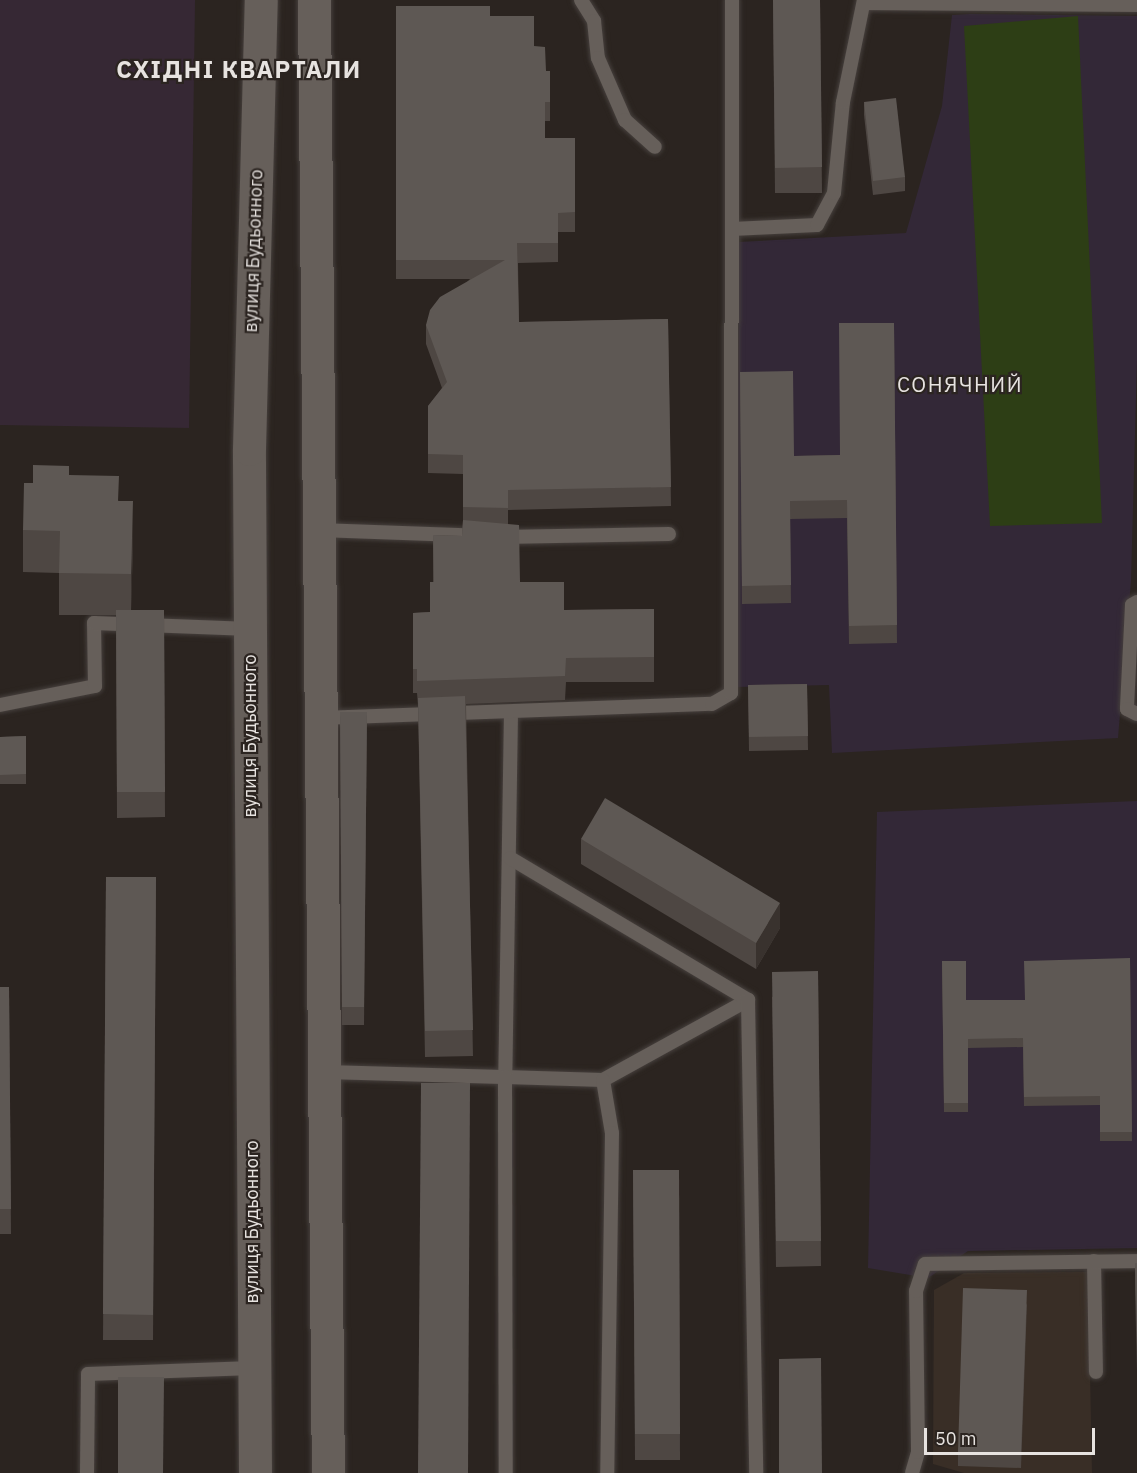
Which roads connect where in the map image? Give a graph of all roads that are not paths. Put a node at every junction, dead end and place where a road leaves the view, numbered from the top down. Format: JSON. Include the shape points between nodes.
{"nodes":[{"id":1,"x":261,"y":0,"type":"edge"},
{"id":2,"x":314,"y":0,"type":"edge"},
{"id":3,"x":320,"y":0,"type":"edge"},
{"id":4,"x":580,"y":0,"type":"edge"},
{"id":5,"x":732,"y":0,"type":"edge"},
{"id":6,"x":864,"y":1,"type":"edge"},
{"id":7,"x":1137,"y":5,"type":"edge"},
{"id":8,"x":655,"y":147,"type":"dead end"},
{"id":9,"x":732,"y":229,"type":"junction"},
{"id":10,"x":319,"y":530,"type":"junction"},
{"id":11,"x":669,"y":534,"type":"dead end"},
{"id":12,"x":1137,"y":602,"type":"edge"},
{"id":13,"x":250,"y":629,"type":"junction"},
{"id":14,"x":0,"y":705,"type":"edge"},
{"id":15,"x":511,"y":712,"type":"junction"},
{"id":16,"x":1137,"y":714,"type":"edge"},
{"id":17,"x":321,"y":718,"type":"junction"},
{"id":18,"x":510,"y":858,"type":"junction"},
{"id":19,"x":748,"y":1000,"type":"junction"},
{"id":20,"x":324,"y":1072,"type":"junction"},
{"id":21,"x":505,"y":1077,"type":"junction"},
{"id":22,"x":603,"y":1080,"type":"junction"},
{"id":23,"x":1094,"y":1261,"type":"junction"},
{"id":24,"x":1137,"y":1261,"type":"edge"},
{"id":25,"x":252,"y":1368,"type":"junction"},
{"id":26,"x":1095,"y":1372,"type":"dead end"},
{"id":27,"x":87,"y":1473,"type":"edge"},
{"id":28,"x":255,"y":1473,"type":"edge"},
{"id":29,"x":328,"y":1473,"type":"edge"},
{"id":30,"x":506,"y":1473,"type":"edge"},
{"id":31,"x":608,"y":1473,"type":"edge"},
{"id":32,"x":756,"y":1473,"type":"edge"},
{"id":33,"x":912,"y":1473,"type":"edge"}],
"edges":[{"from":1,"to":13,"type":"main road","name":"вулиця Будьонного","via":[[249,449]]},
{"from":2,"to":3,"type":"lane"},
{"from":2,"to":10,"type":"main road"},
{"from":4,"to":8,"type":"lane","via":[[594,21],[598,58],[625,120]]},
{"from":5,"to":9,"type":"lane"},
{"from":6,"to":7,"type":"lane"},
{"from":6,"to":9,"type":"lane","via":[[843,102],[834,193],[817,225]]},
{"from":9,"to":15,"type":"lane","via":[[731,693],[711,704]]},
{"from":10,"to":11,"type":"lane","via":[[501,537]]},
{"from":10,"to":17,"type":"main road"},
{"from":12,"to":16,"type":"lane","via":[[1132,605],[1127,710]]},
{"from":13,"to":14,"type":"lane","via":[[94,623],[95,686]]},
{"from":13,"to":25,"type":"main road","name":"вулиця Будьонного"},
{"from":15,"to":17,"type":"lane","via":[[362,710]]},
{"from":15,"to":18,"type":"lane"},
{"from":17,"to":20,"type":"main road"},
{"from":18,"to":19,"type":"lane"},
{"from":18,"to":21,"type":"lane"},
{"from":19,"to":22,"type":"lane"},
{"from":19,"to":32,"type":"lane"},
{"from":20,"to":21,"type":"lane"},
{"from":20,"to":29,"type":"main road"},
{"from":21,"to":22,"type":"lane"},
{"from":21,"to":30,"type":"lane"},
{"from":22,"to":31,"type":"lane","via":[[612,1133]]},
{"from":23,"to":24,"type":"lane"},
{"from":23,"to":26,"type":"lane"},
{"from":23,"to":33,"type":"lane","via":[[925,1264],[916,1291],[918,1452]]},
{"from":25,"to":27,"type":"lane","via":[[88,1374]]},
{"from":25,"to":28,"type":"main road","name":"вулиця Будьонного"}]}
